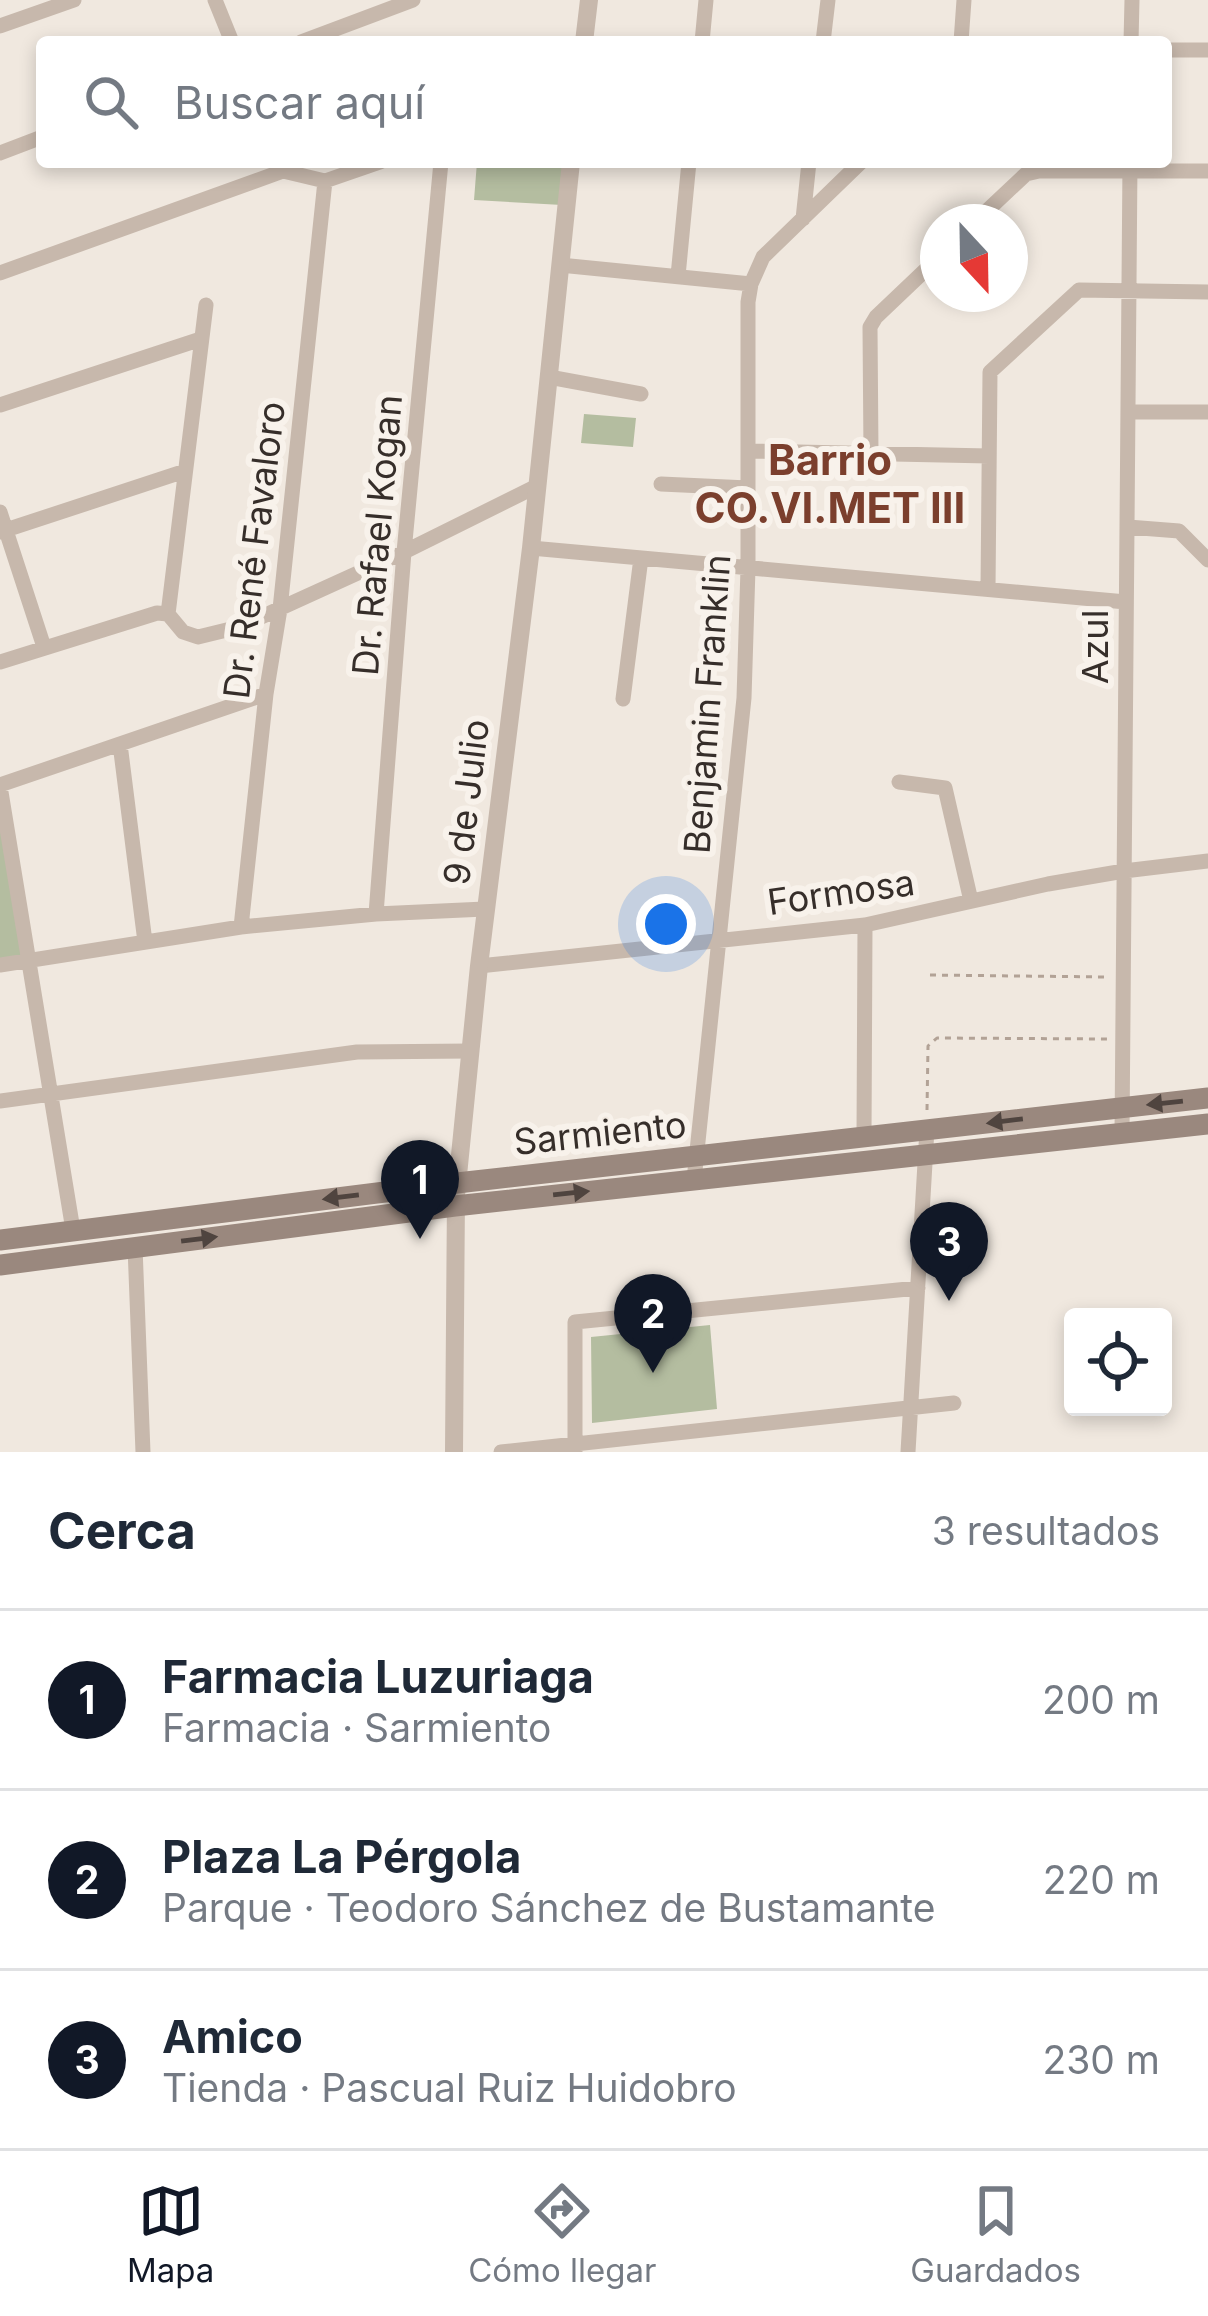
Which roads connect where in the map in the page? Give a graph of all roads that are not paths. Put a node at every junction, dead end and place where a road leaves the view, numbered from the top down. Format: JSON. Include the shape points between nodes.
{"nodes":[{"id":1,"x":74,"y":0,"type":"edge"},
{"id":2,"x":215,"y":0,"type":"edge"},
{"id":3,"x":413,"y":0,"type":"edge"},
{"id":4,"x":589,"y":0,"type":"edge"},
{"id":5,"x":706,"y":0,"type":"edge"},
{"id":6,"x":828,"y":0,"type":"edge"},
{"id":7,"x":964,"y":0,"type":"edge"},
{"id":8,"x":1132,"y":0,"type":"edge"},
{"id":9,"x":0,"y":26,"type":"edge"},
{"id":10,"x":230,"y":36,"type":"edge"},
{"id":11,"x":317,"y":36,"type":"edge"},
{"id":12,"x":585,"y":36,"type":"edge"},
{"id":13,"x":703,"y":36,"type":"edge"},
{"id":14,"x":824,"y":36,"type":"edge"},
{"id":15,"x":961,"y":36,"type":"edge"},
{"id":16,"x":1132,"y":36,"type":"edge"},
{"id":17,"x":1172,"y":50,"type":"edge"},
{"id":18,"x":1208,"y":50,"type":"edge"},
{"id":19,"x":36,"y":139,"type":"edge"},
{"id":20,"x":0,"y":153,"type":"edge"},
{"id":21,"x":276,"y":168,"type":"edge"},
{"id":22,"x":287,"y":168,"type":"edge"},
{"id":23,"x":363,"y":168,"type":"edge"},
{"id":24,"x":439,"y":168,"type":"edge"},
{"id":25,"x":570,"y":168,"type":"edge"},
{"id":26,"x":688,"y":168,"type":"edge"},
{"id":27,"x":808,"y":168,"type":"edge"},
{"id":28,"x":855,"y":168,"type":"edge"},
{"id":29,"x":1094,"y":168,"type":"edge"},
{"id":30,"x":1130,"y":168,"type":"edge"},
{"id":31,"x":1161,"y":168,"type":"edge"},
{"id":32,"x":1208,"y":171,"type":"edge"},
{"id":33,"x":326,"y":181,"type":"junction"},
{"id":34,"x":994,"y":204,"type":"edge"},
{"id":35,"x":803,"y":219,"type":"junction"},
{"id":36,"x":560,"y":265,"type":"junction"},
{"id":37,"x":0,"y":273,"type":"edge"},
{"id":38,"x":678,"y":276,"type":"junction"},
{"id":39,"x":920,"y":276,"type":"edge"},
{"id":40,"x":751,"y":284,"type":"junction"},
{"id":41,"x":1129,"y":290,"type":"junction"},
{"id":42,"x":1208,"y":292,"type":"edge"},
{"id":43,"x":206,"y":305,"type":"dead end"},
{"id":44,"x":201,"y":339,"type":"junction"},
{"id":45,"x":549,"y":377,"type":"junction"},
{"id":46,"x":641,"y":394,"type":"dead end"},
{"id":47,"x":0,"y":405,"type":"edge"},
{"id":48,"x":1128,"y":412,"type":"junction"},
{"id":49,"x":1208,"y":412,"type":"edge"},
{"id":50,"x":748,"y":451,"type":"junction"},
{"id":51,"x":871,"y":454,"type":"junction"},
{"id":52,"x":989,"y":456,"type":"junction"},
{"id":53,"x":185,"y":471,"type":"junction"},
{"id":54,"x":661,"y":484,"type":"dead end"},
{"id":55,"x":537,"y":486,"type":"junction"},
{"id":56,"x":748,"y":488,"type":"junction"},
{"id":57,"x":0,"y":512,"type":"edge"},
{"id":58,"x":1128,"y":526,"type":"junction"},
{"id":59,"x":3,"y":531,"type":"edge"},
{"id":60,"x":531,"y":548,"type":"junction"},
{"id":61,"x":404,"y":552,"type":"junction"},
{"id":62,"x":640,"y":558,"type":"junction"},
{"id":63,"x":1208,"y":560,"type":"edge"},
{"id":64,"x":748,"y":568,"type":"junction"},
{"id":65,"x":988,"y":589,"type":"junction"},
{"id":66,"x":1126,"y":602,"type":"junction"},
{"id":67,"x":280,"y":609,"type":"junction"},
{"id":68,"x":168,"y":614,"type":"junction"},
{"id":69,"x":44,"y":647,"type":"junction"},
{"id":70,"x":0,"y":662,"type":"edge"},
{"id":71,"x":266,"y":694,"type":"junction"},
{"id":72,"x":623,"y":699,"type":"dead end"},
{"id":73,"x":121,"y":744,"type":"junction"},
{"id":74,"x":899,"y":782,"type":"dead end"},
{"id":75,"x":0,"y":786,"type":"edge"},
{"id":76,"x":1208,"y":861,"type":"edge"},
{"id":77,"x":1124,"y":871,"type":"junction"},
{"id":78,"x":971,"y":902,"type":"junction"},
{"id":79,"x":485,"y":909,"type":"junction"},
{"id":80,"x":376,"y":914,"type":"junction"},
{"id":81,"x":865,"y":925,"type":"junction"},
{"id":82,"x":241,"y":927,"type":"junction"},
{"id":83,"x":719,"y":938,"type":"junction"},
{"id":84,"x":146,"y":942,"type":"junction"},
{"id":85,"x":29,"y":961,"type":"junction"},
{"id":86,"x":0,"y":965,"type":"edge"},
{"id":87,"x":479,"y":966,"type":"junction"},
{"id":88,"x":470,"y":1051,"type":"junction"},
{"id":89,"x":51,"y":1094,"type":"junction"},
{"id":90,"x":1208,"y":1099,"type":"edge"},
{"id":91,"x":0,"y":1101,"type":"edge"},
{"id":92,"x":1121,"y":1107,"type":"junction"},
{"id":93,"x":1208,"y":1124,"type":"edge"},
{"id":94,"x":927,"y":1130,"type":"junction"},
{"id":95,"x":1122,"y":1133,"type":"junction"},
{"id":96,"x":864,"y":1136,"type":"junction"},
{"id":97,"x":926,"y":1154,"type":"junction"},
{"id":98,"x":696,"y":1156,"type":"junction"},
{"id":99,"x":694,"y":1180,"type":"junction"},
{"id":100,"x":458,"y":1183,"type":"junction"},
{"id":101,"x":455,"y":1206,"type":"junction"},
{"id":102,"x":73,"y":1230,"type":"junction"},
{"id":103,"x":0,"y":1240,"type":"edge"},
{"id":104,"x":135,"y":1247,"type":"junction"},
{"id":105,"x":0,"y":1264,"type":"edge"},
{"id":106,"x":918,"y":1288,"type":"junction"},
{"id":107,"x":954,"y":1403,"type":"dead end"},
{"id":108,"x":910,"y":1408,"type":"junction"},
{"id":109,"x":575,"y":1448,"type":"edge"},
{"id":110,"x":143,"y":1452,"type":"edge"},
{"id":111,"x":454,"y":1452,"type":"edge"},
{"id":112,"x":502,"y":1452,"type":"edge"},
{"id":113,"x":908,"y":1452,"type":"edge"}],
"edges":[{"from":1,"to":9,"type":"street"},
{"from":2,"to":10,"type":"street"},
{"from":3,"to":11,"type":"street"},
{"from":4,"to":12,"type":"street"},
{"from":5,"to":13,"type":"street"},
{"from":6,"to":14,"type":"street"},
{"from":7,"to":15,"type":"street"},
{"from":8,"to":16,"type":"street"},
{"from":17,"to":18,"type":"street"},
{"from":19,"to":20,"type":"street"},
{"from":21,"to":37,"type":"street"},
{"from":22,"to":33,"type":"street"},
{"from":23,"to":33,"type":"street"},
{"from":24,"to":61,"type":"street","name":"Dr. Rafael Kogan"},
{"from":25,"to":36,"type":"street","name":"9 de Julio"},
{"from":26,"to":38,"type":"street"},
{"from":27,"to":35,"type":"street"},
{"from":28,"to":35,"type":"street"},
{"from":29,"to":34,"type":"street","via":[[1026,174]]},
{"from":30,"to":41,"type":"street","name":"Azul"},
{"from":31,"to":32,"type":"street"},
{"from":33,"to":67,"type":"street","name":"Dr. René Favaloro"},
{"from":35,"to":40,"type":"street","via":[[763,257]]},
{"from":36,"to":38,"type":"street"},
{"from":36,"to":45,"type":"street","name":"9 de Julio"},
{"from":38,"to":40,"type":"street"},
{"from":39,"to":51,"type":"street","via":[[869,327]]},
{"from":40,"to":50,"type":"street","name":"Benjamin Franklin"},
{"from":41,"to":42,"type":"street"},
{"from":41,"to":48,"type":"street","name":"Azul"},
{"from":41,"to":52,"type":"street","via":[[1079,290],[990,372]]},
{"from":43,"to":44,"type":"street"},
{"from":44,"to":47,"type":"street"},
{"from":44,"to":53,"type":"street"},
{"from":45,"to":46,"type":"street"},
{"from":45,"to":55,"type":"street","name":"9 de Julio"},
{"from":48,"to":49,"type":"street"},
{"from":48,"to":58,"type":"street","name":"Azul"},
{"from":50,"to":51,"type":"street"},
{"from":50,"to":56,"type":"street","name":"Benjamin Franklin"},
{"from":51,"to":52,"type":"street"},
{"from":52,"to":65,"type":"street"},
{"from":53,"to":59,"type":"street"},
{"from":53,"to":68,"type":"street"},
{"from":54,"to":56,"type":"street"},
{"from":55,"to":60,"type":"street","name":"9 de Julio"},
{"from":55,"to":61,"type":"street"},
{"from":56,"to":64,"type":"street","name":"Benjamin Franklin"},
{"from":57,"to":59,"type":"street"},
{"from":58,"to":63,"type":"street","via":[[1179,531]]},
{"from":58,"to":66,"type":"street","name":"Azul"},
{"from":59,"to":69,"type":"street"},
{"from":60,"to":62,"type":"street"},
{"from":60,"to":79,"type":"street","name":"9 de Julio"},
{"from":61,"to":67,"type":"street"},
{"from":61,"to":80,"type":"street","name":"Dr. Rafael Kogan"},
{"from":62,"to":64,"type":"street"},
{"from":62,"to":72,"type":"street"},
{"from":64,"to":65,"type":"street"},
{"from":64,"to":83,"type":"street","name":"Benjamin Franklin","via":[[744,698]]},
{"from":65,"to":66,"type":"street"},
{"from":66,"to":77,"type":"street","name":"Azul"},
{"from":67,"to":68,"type":"street","via":[[198,637]]},
{"from":67,"to":71,"type":"street","name":"Dr. René Favaloro"},
{"from":68,"to":69,"type":"street"},
{"from":69,"to":70,"type":"street"},
{"from":71,"to":73,"type":"street"},
{"from":71,"to":82,"type":"street","name":"Dr. René Favaloro"},
{"from":73,"to":75,"type":"street"},
{"from":73,"to":84,"type":"street"},
{"from":74,"to":78,"type":"street","via":[[945,788]]},
{"from":75,"to":85,"type":"street"},
{"from":76,"to":77,"type":"street","name":"Formosa"},
{"from":77,"to":78,"type":"street","name":"Formosa"},
{"from":77,"to":92,"type":"street","name":"Azul"},
{"from":78,"to":81,"type":"street","name":"Formosa"},
{"from":79,"to":80,"type":"street"},
{"from":79,"to":87,"type":"street","name":"9 de Julio"},
{"from":80,"to":82,"type":"street"},
{"from":81,"to":83,"type":"street","name":"Formosa"},
{"from":81,"to":96,"type":"street"},
{"from":82,"to":84,"type":"street"},
{"from":83,"to":87,"type":"street","name":"Formosa"},
{"from":83,"to":98,"type":"street","name":"Benjamin Franklin"},
{"from":84,"to":85,"type":"street"},
{"from":85,"to":86,"type":"street"},
{"from":85,"to":89,"type":"street"},
{"from":87,"to":88,"type":"street","name":"9 de Julio"},
{"from":88,"to":89,"type":"street","via":[[357,1052]]},
{"from":88,"to":100,"type":"street","name":"9 de Julio"},
{"from":89,"to":91,"type":"street"},
{"from":89,"to":102,"type":"street"},
{"from":90,"to":92,"type":"main road","name":"Sarmiento","one_way":true},
{"from":92,"to":94,"type":"main road","name":"Sarmiento","one_way":true},
{"from":92,"to":95,"type":"street","name":"Azul"},
{"from":93,"to":95,"type":"main road","name":"Sarmiento"},
{"from":94,"to":96,"type":"main road","name":"Sarmiento"},
{"from":94,"to":97,"type":"street"},
{"from":95,"to":97,"type":"main road","name":"Sarmiento"},
{"from":96,"to":98,"type":"main road","name":"Sarmiento"},
{"from":97,"to":99,"type":"main road","name":"Sarmiento"},
{"from":97,"to":106,"type":"street"},
{"from":98,"to":99,"type":"street","name":"Benjamin Franklin"},
{"from":98,"to":100,"type":"main road","name":"Sarmiento"},
{"from":101,"to":99,"type":"main road","name":"Sarmiento","one_way":true},
{"from":100,"to":101,"type":"street","name":"9 de Julio"},
{"from":100,"to":102,"type":"main road","name":"Sarmiento","one_way":true},
{"from":104,"to":101,"type":"main road","name":"Sarmiento","one_way":true},
{"from":101,"to":111,"type":"street","name":"9 de Julio"},
{"from":102,"to":103,"type":"main road","name":"Sarmiento"},
{"from":104,"to":105,"type":"main road","name":"Sarmiento"},
{"from":104,"to":110,"type":"street"},
{"from":106,"to":108,"type":"street"},
{"from":106,"to":109,"type":"street","via":[[575,1322]]},
{"from":107,"to":108,"type":"street"},
{"from":108,"to":109,"type":"street"},
{"from":108,"to":113,"type":"street"},
{"from":109,"to":112,"type":"street"}]}
